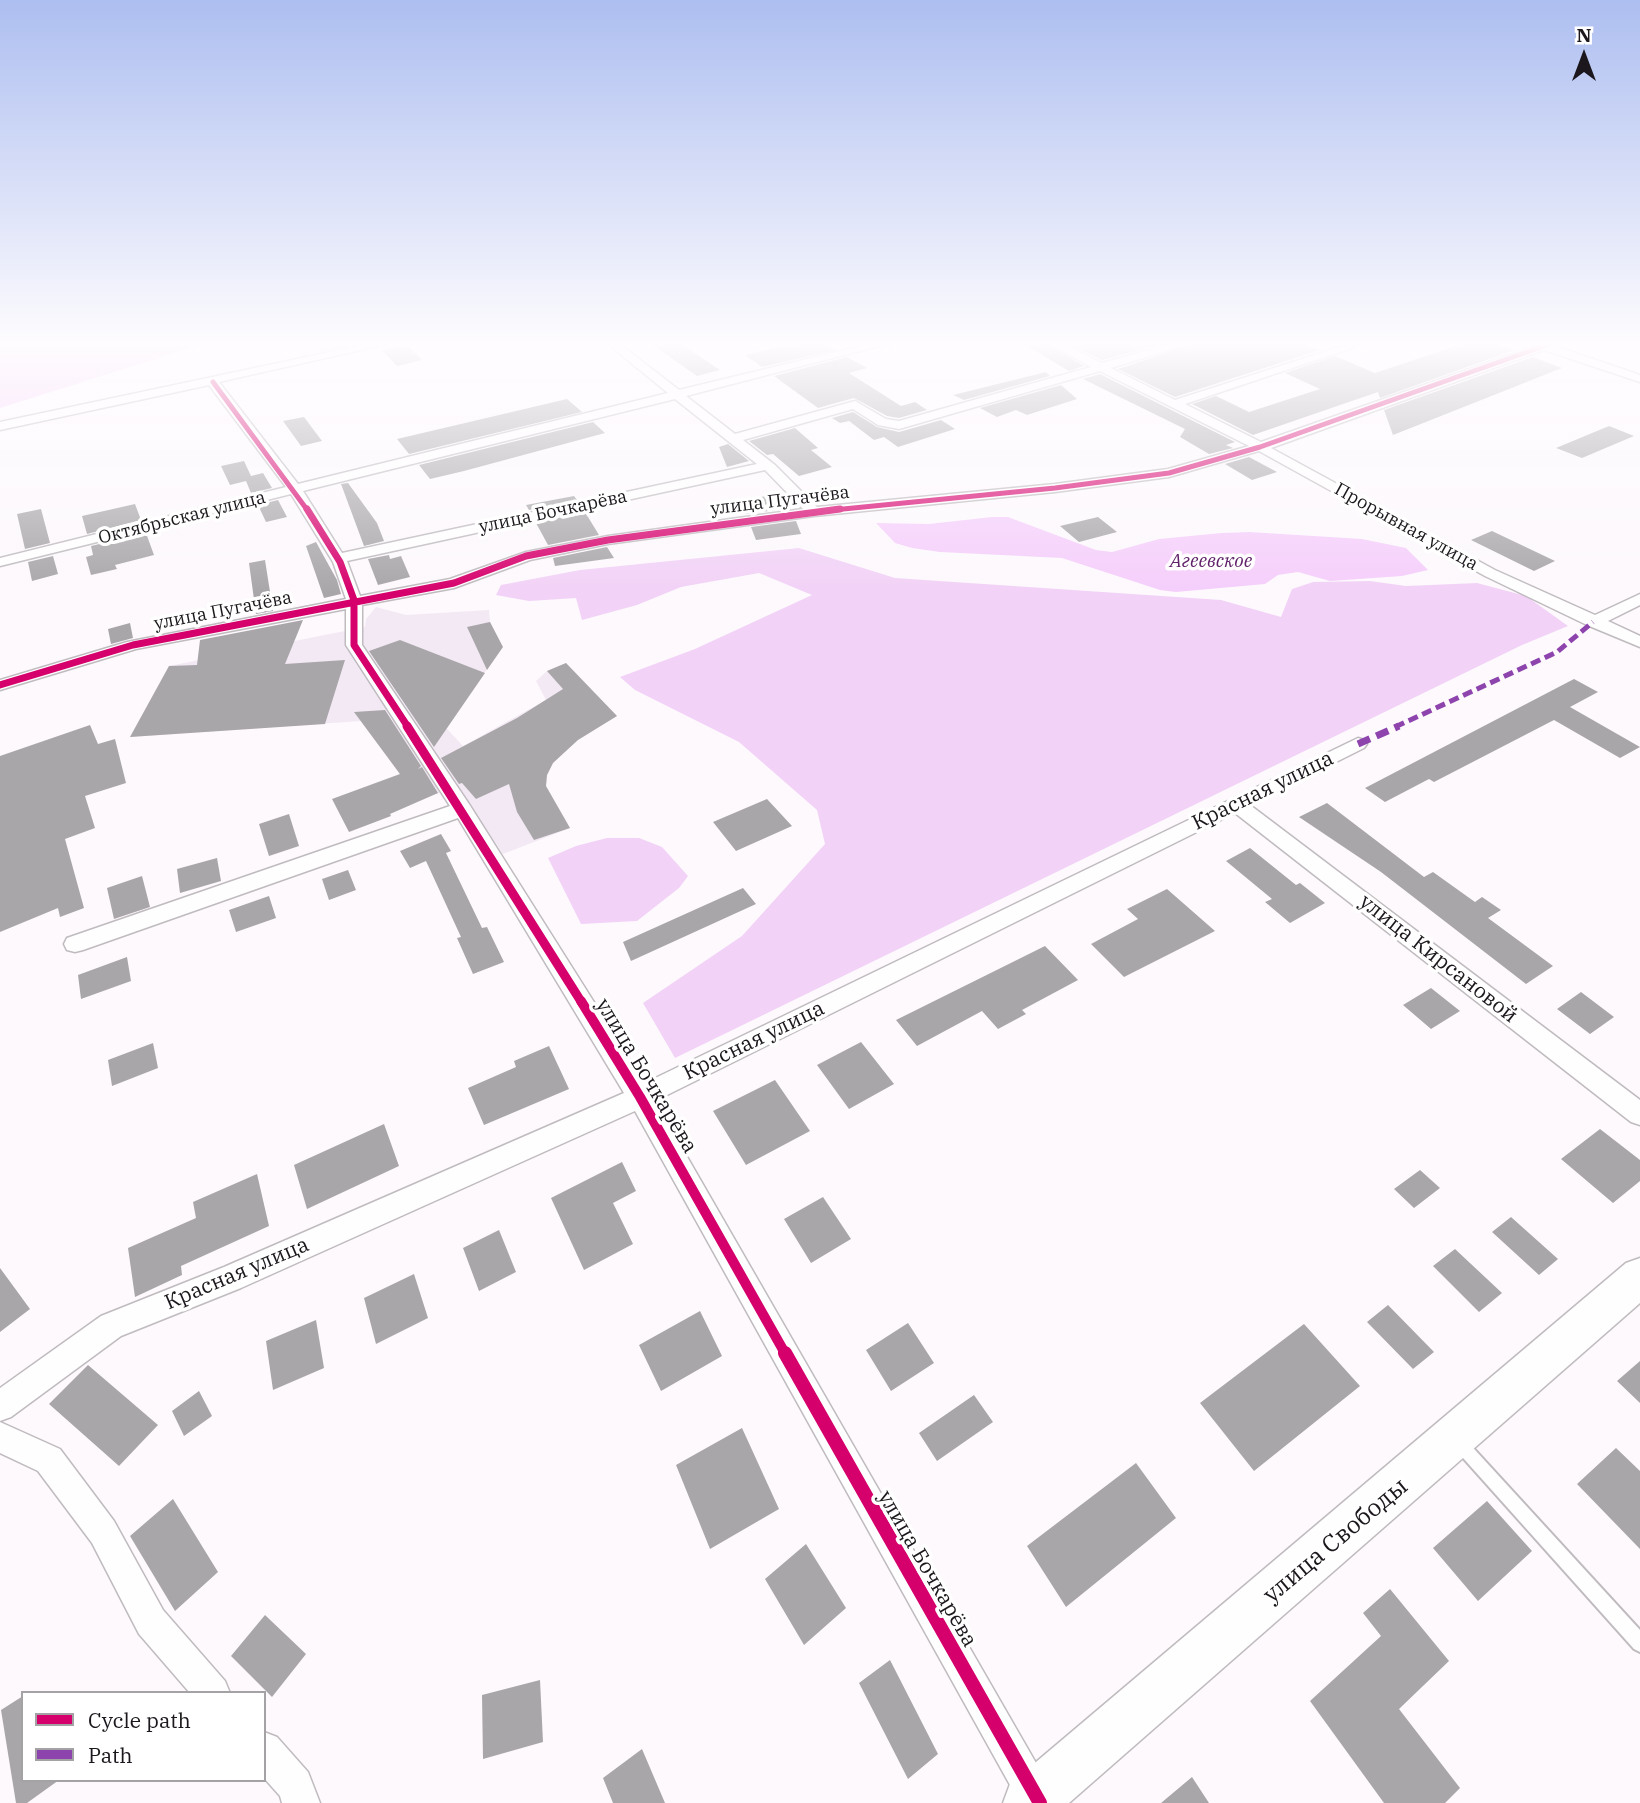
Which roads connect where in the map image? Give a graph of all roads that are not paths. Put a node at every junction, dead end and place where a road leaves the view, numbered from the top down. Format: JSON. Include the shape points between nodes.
{"nodes":[{"id":1,"x":246,"y":425,"type":"edge"},
{"id":2,"x":550,"y":425,"type":"edge"},
{"id":3,"x":715,"y":425,"type":"edge"},
{"id":4,"x":783,"y":425,"type":"edge"},
{"id":5,"x":1216,"y":425,"type":"edge"},
{"id":6,"x":1321,"y":425,"type":"edge"},
{"id":7,"x":733,"y":439,"type":"junction"},
{"id":8,"x":1260,"y":447,"type":"junction"},
{"id":9,"x":767,"y":466,"type":"junction"},
{"id":10,"x":295,"y":490,"type":"junction"},
{"id":11,"x":814,"y":512,"type":"junction"},
{"id":12,"x":338,"y":558,"type":"junction"},
{"id":13,"x":0,"y":562,"type":"edge"},
{"id":14,"x":1640,"y":599,"type":"edge"},
{"id":15,"x":354,"y":600,"type":"junction"},
{"id":16,"x":1593,"y":622,"type":"junction"},
{"id":17,"x":1640,"y":642,"type":"edge"},
{"id":18,"x":0,"y":685,"type":"edge"},
{"id":19,"x":1358,"y":744,"type":"dead end"},
{"id":20,"x":1237,"y":804,"type":"junction"},
{"id":21,"x":462,"y":809,"type":"junction"},
{"id":22,"x":75,"y":944,"type":"dead end"},
{"id":23,"x":640,"y":1097,"type":"junction"},
{"id":24,"x":1640,"y":1114,"type":"edge"},
{"id":25,"x":1640,"y":1277,"type":"edge"},
{"id":26,"x":0,"y":1406,"type":"edge"},
{"id":27,"x":0,"y":1437,"type":"edge"},
{"id":28,"x":1455,"y":1439,"type":"junction"},
{"id":29,"x":1640,"y":1643,"type":"edge"},
{"id":30,"x":211,"y":1691,"type":"edge"},
{"id":31,"x":266,"y":1753,"type":"edge"},
{"id":32,"x":1035,"y":1801,"type":"edge"},
{"id":33,"x":301,"y":1803,"type":"edge"}],
"edges":[{"from":1,"to":10,"type":"street","name":"улица Бочкарёва"},
{"from":2,"to":10,"type":"street","name":"Октябрьская улица"},
{"from":3,"to":7,"type":"street"},
{"from":4,"to":7,"type":"street"},
{"from":5,"to":8,"type":"street","name":"Прорывная улица"},
{"from":6,"to":8,"type":"street","name":"улица Пугачёва"},
{"from":7,"to":9,"type":"street"},
{"from":8,"to":11,"type":"street","name":"улица Пугачёва","via":[[1169,473]]},
{"from":8,"to":16,"type":"street","name":"Прорывная улица","via":[[1490,573]]},
{"from":9,"to":11,"type":"street"},
{"from":9,"to":12,"type":"street","name":"улица Бочкарёва"},
{"from":10,"to":12,"type":"street","name":"улица Бочкарёва"},
{"from":10,"to":13,"type":"street","name":"Октябрьская улица"},
{"from":11,"to":15,"type":"street","name":"улица Пугачёва","via":[[608,540],[526,556],[454,583]]},
{"from":12,"to":15,"type":"street","name":"улица Бочкарёва"},
{"from":14,"to":16,"type":"street"},
{"from":15,"to":18,"type":"street","name":"улица Пугачёва","via":[[133,645]]},
{"from":15,"to":21,"type":"street","name":"улица Бочкарёва","via":[[354,645]]},
{"from":16,"to":17,"type":"street","name":"Прорывная улица"},
{"from":19,"to":20,"type":"street","name":"Красная улица"},
{"from":20,"to":23,"type":"street","name":"Красная улица"},
{"from":20,"to":24,"type":"street","name":"улица Кирсановой"},
{"from":21,"to":22,"type":"street"},
{"from":21,"to":23,"type":"street","name":"улица Бочкарёва"},
{"from":23,"to":26,"type":"street","name":"Красная улица","via":[[231,1278],[111,1326]]},
{"from":23,"to":32,"type":"street","name":"улица Бочкарёва"},
{"from":25,"to":28,"type":"main road","name":"улица Свободы"},
{"from":27,"to":30,"type":"street","via":[[49,1460],[103,1532],[151,1622]]},
{"from":28,"to":29,"type":"lane"},
{"from":28,"to":32,"type":"main road","name":"улица Свободы"},
{"from":31,"to":33,"type":"street","via":[[295,1785]]}]}
